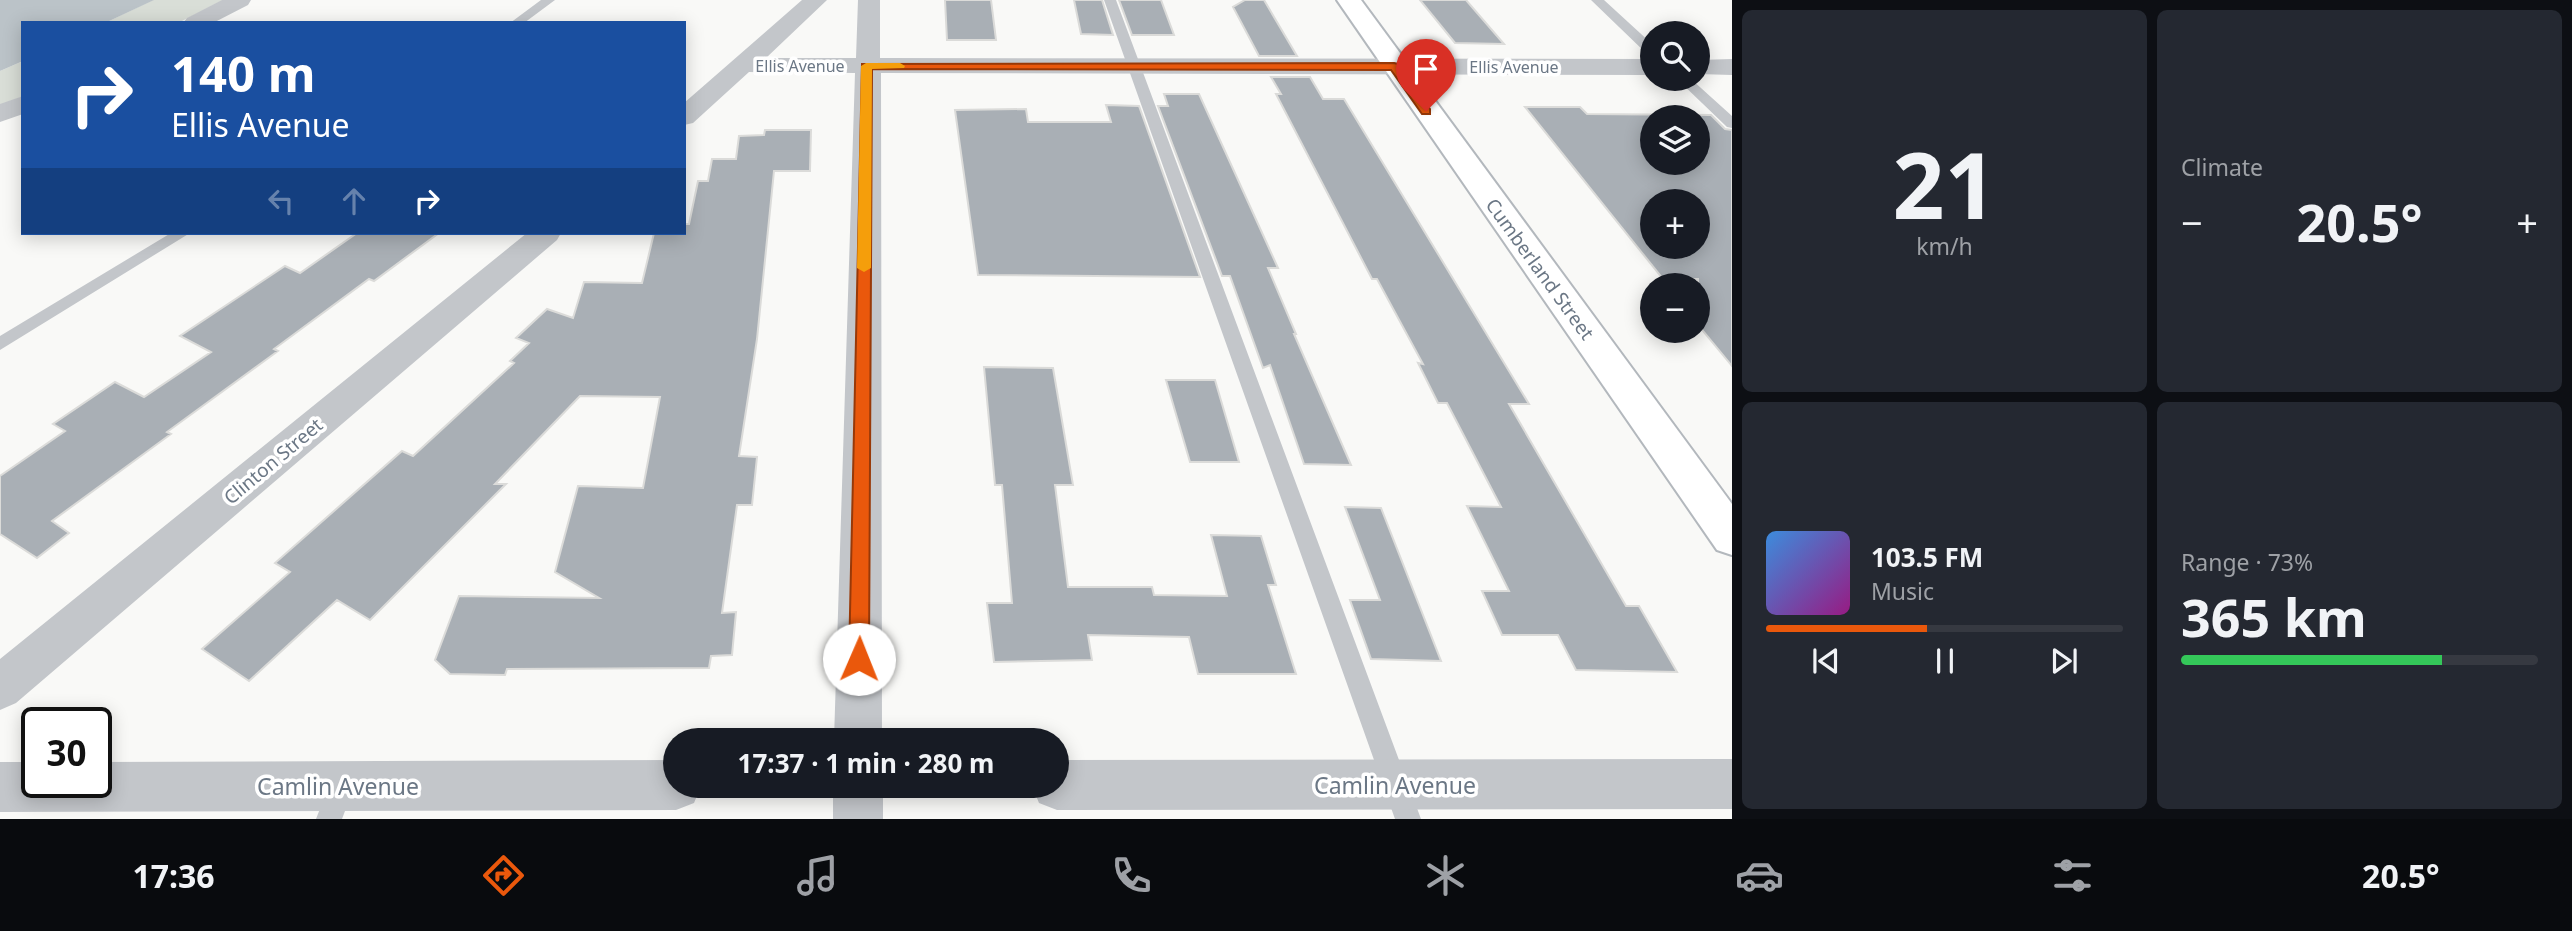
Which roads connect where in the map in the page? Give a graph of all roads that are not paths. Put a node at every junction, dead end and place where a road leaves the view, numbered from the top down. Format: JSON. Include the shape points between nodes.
{"nodes":[{"id":1,"x":240,"y":0,"type":"edge"},
{"id":2,"x":549,"y":0,"type":"edge"},
{"id":3,"x":816,"y":0,"type":"edge"},
{"id":4,"x":869,"y":0,"type":"edge"},
{"id":5,"x":1110,"y":0,"type":"edge"},
{"id":6,"x":1349,"y":0,"type":"edge"},
{"id":7,"x":1597,"y":0,"type":"edge"},
{"id":8,"x":210,"y":21,"type":"edge"},
{"id":9,"x":519,"y":21,"type":"edge"},
{"id":10,"x":1640,"y":40,"type":"edge"},
{"id":11,"x":745,"y":65,"type":"junction"},
{"id":12,"x":866,"y":66,"type":"junction"},
{"id":13,"x":1134,"y":66,"type":"junction"},
{"id":14,"x":1394,"y":66,"type":"junction"},
{"id":15,"x":1640,"y":67,"type":"edge"},
{"id":16,"x":1710,"y":67,"type":"edge"},
{"id":17,"x":1732,"y":67,"type":"edge"},
{"id":18,"x":1696,"y":91,"type":"edge"},
{"id":19,"x":21,"y":105,"type":"edge"},
{"id":20,"x":0,"y":114,"type":"edge"},
{"id":21,"x":686,"y":115,"type":"edge"},
{"id":22,"x":1732,"y":124,"type":"edge"},
{"id":23,"x":179,"y":235,"type":"edge"},
{"id":24,"x":544,"y":235,"type":"edge"},
{"id":25,"x":0,"y":344,"type":"edge"},
{"id":26,"x":1732,"y":537,"type":"edge"},
{"id":27,"x":0,"y":688,"type":"edge"},
{"id":28,"x":858,"y":728,"type":"edge"},
{"id":29,"x":1732,"y":784,"type":"edge"},
{"id":30,"x":663,"y":786,"type":"edge"},
{"id":31,"x":1069,"y":786,"type":"edge"},
{"id":32,"x":0,"y":787,"type":"edge"},
{"id":33,"x":858,"y":798,"type":"edge"},
{"id":34,"x":1402,"y":802,"type":"edge"},
{"id":35,"x":335,"y":803,"type":"edge"},
{"id":36,"x":858,"y":819,"type":"edge"}],
"edges":[{"from":1,"to":8,"type":"street"},
{"from":2,"to":9,"type":"lane"},
{"from":3,"to":11,"type":"street"},
{"from":4,"to":12,"type":"street"},
{"from":5,"to":13,"type":"lane"},
{"from":6,"to":14,"type":"street","name":"Cumberland Street"},
{"from":7,"to":10,"type":"lane"},
{"from":11,"to":12,"type":"street","name":"Ellis Avenue"},
{"from":11,"to":21,"type":"street"},
{"from":12,"to":13,"type":"street","name":"Ellis Avenue"},
{"from":12,"to":28,"type":"street"},
{"from":13,"to":14,"type":"street","name":"Ellis Avenue"},
{"from":13,"to":34,"type":"lane"},
{"from":14,"to":15,"type":"street","name":"Ellis Avenue"},
{"from":14,"to":26,"type":"street","name":"Cumberland Street"},
{"from":16,"to":17,"type":"street"},
{"from":18,"to":22,"type":"lane"},
{"from":19,"to":20,"type":"street"},
{"from":23,"to":25,"type":"lane"},
{"from":24,"to":27,"type":"street","name":"Clinton Street"},
{"from":29,"to":34,"type":"street","name":"Camlin Avenue"},
{"from":30,"to":35,"type":"street","name":"Camlin Avenue"},
{"from":31,"to":34,"type":"street","name":"Camlin Avenue"},
{"from":32,"to":35,"type":"street","name":"Camlin Avenue"},
{"from":33,"to":36,"type":"street"}]}
